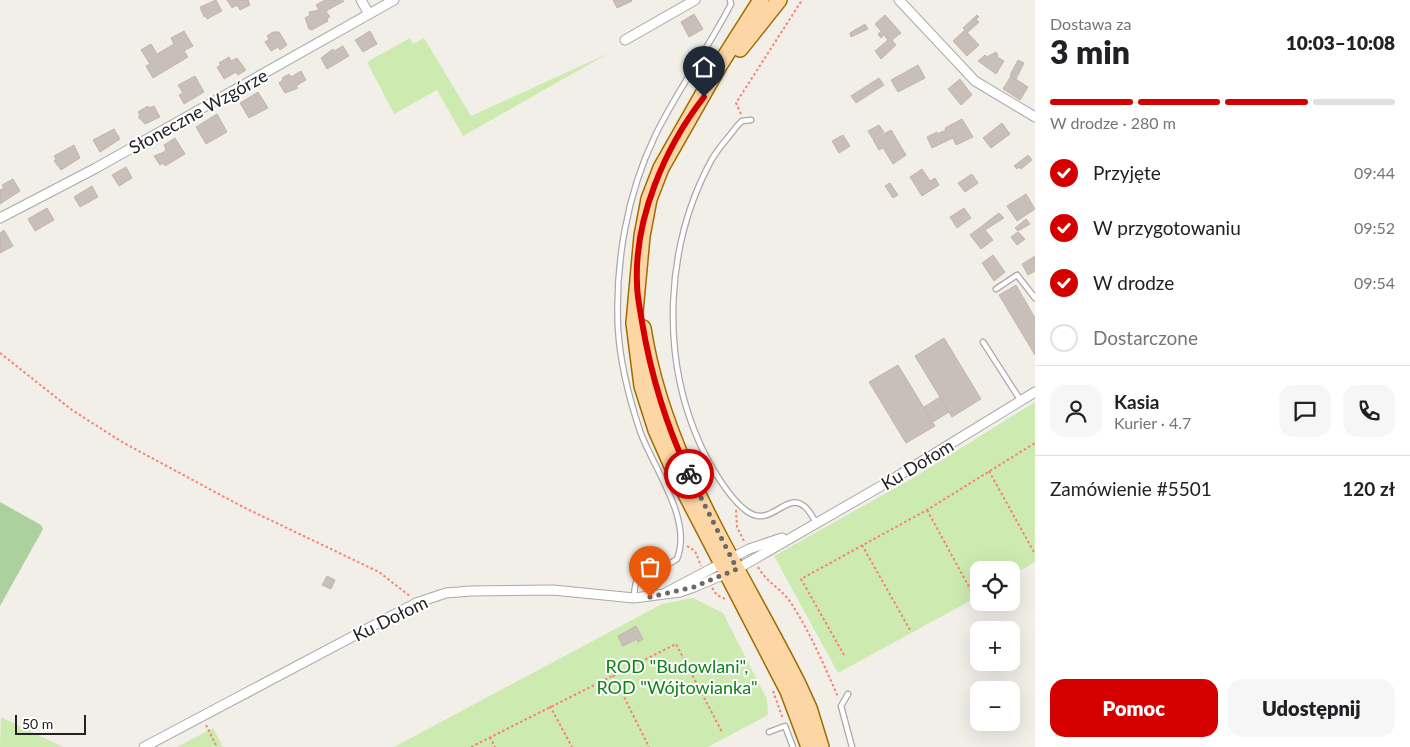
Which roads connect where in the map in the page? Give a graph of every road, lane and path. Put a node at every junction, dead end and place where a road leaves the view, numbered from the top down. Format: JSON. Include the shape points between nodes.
{"nodes":[{"id":1,"x":361,"y":0,"type":"edge"},
{"id":2,"x":394,"y":0,"type":"edge"},
{"id":3,"x":694,"y":0,"type":"edge"},
{"id":4,"x":730,"y":0,"type":"edge"},
{"id":5,"x":761,"y":0,"type":"edge"},
{"id":6,"x":779,"y":0,"type":"edge"},
{"id":7,"x":802,"y":0,"type":"edge"},
{"id":8,"x":899,"y":0,"type":"edge"},
{"id":9,"x":369,"y":14,"type":"junction"},
{"id":10,"x":626,"y":40,"type":"dead end"},
{"id":11,"x":692,"y":112,"type":"junction"},
{"id":12,"x":1035,"y":117,"type":"edge"},
{"id":13,"x":751,"y":120,"type":"dead end"},
{"id":14,"x":742,"y":121,"type":"junction"},
{"id":15,"x":0,"y":218,"type":"edge"},
{"id":16,"x":996,"y":289,"type":"dead end"},
{"id":17,"x":1035,"y":298,"type":"edge"},
{"id":18,"x":983,"y":342,"type":"dead end"},
{"id":19,"x":0,"y":353,"type":"edge"},
{"id":20,"x":1035,"y":392,"type":"edge"},
{"id":21,"x":1021,"y":401,"type":"junction"},
{"id":22,"x":1035,"y":443,"type":"edge"},
{"id":23,"x":989,"y":471,"type":"junction"},
{"id":24,"x":738,"y":502,"type":"junction"},
{"id":25,"x":927,"y":510,"type":"junction"},
{"id":26,"x":816,"y":523,"type":"junction"},
{"id":27,"x":796,"y":534,"type":"junction"},
{"id":28,"x":681,"y":542,"type":"junction"},
{"id":29,"x":862,"y":545,"type":"junction"},
{"id":30,"x":748,"y":549,"type":"junction"},
{"id":31,"x":1035,"y":554,"type":"edge"},
{"id":32,"x":753,"y":560,"type":"junction"},
{"id":33,"x":729,"y":566,"type":"junction"},
{"id":34,"x":704,"y":572,"type":"junction"},
{"id":35,"x":709,"y":581,"type":"junction"},
{"id":36,"x":970,"y":589,"type":"edge"},
{"id":37,"x":662,"y":594,"type":"junction"},
{"id":38,"x":634,"y":598,"type":"junction"},
{"id":39,"x":416,"y":602,"type":"junction"},
{"id":40,"x":731,"y":606,"type":"dead end"},
{"id":41,"x":910,"y":630,"type":"dead end"},
{"id":42,"x":844,"y":656,"type":"dead end"},
{"id":43,"x":612,"y":675,"type":"junction"},
{"id":44,"x":773,"y":689,"type":"dead end"},
{"id":45,"x":848,"y":694,"type":"dead end"},
{"id":46,"x":550,"y":706,"type":"junction"},
{"id":47,"x":841,"y":706,"type":"junction"},
{"id":48,"x":202,"y":716,"type":"junction"},
{"id":49,"x":785,"y":726,"type":"junction"},
{"id":50,"x":722,"y":732,"type":"dead end"},
{"id":51,"x":769,"y":732,"type":"dead end"},
{"id":52,"x":490,"y":737,"type":"junction"},
{"id":53,"x":144,"y":747,"type":"edge"},
{"id":54,"x":217,"y":747,"type":"edge"},
{"id":55,"x":471,"y":747,"type":"edge"},
{"id":56,"x":495,"y":747,"type":"edge"},
{"id":57,"x":572,"y":747,"type":"edge"},
{"id":58,"x":650,"y":747,"type":"edge"},
{"id":59,"x":793,"y":747,"type":"edge"},
{"id":60,"x":809,"y":747,"type":"edge"},
{"id":61,"x":821,"y":747,"type":"edge"},
{"id":62,"x":852,"y":747,"type":"edge"}],
"edges":[{"from":1,"to":9,"type":"street"},
{"from":2,"to":9,"type":"street","name":"Słoneczne Wzgórze"},
{"from":3,"to":10,"type":"street"},
{"from":4,"to":28,"type":"lane","via":[[717,31],[673,102],[644,161],[632,198],[618,279],[618,328],[624,372],[641,433],[676,509]]},
{"from":5,"to":11,"type":"main road"},
{"from":6,"to":11,"type":"main road"},
{"from":7,"to":14,"type":"path","via":[[736,103]]},
{"from":8,"to":12,"type":"street","via":[[975,81]]},
{"from":9,"to":15,"type":"street","name":"Słoneczne Wzgórze","via":[[96,168]]},
{"from":11,"to":33,"type":"main road","via":[[661,168],[649,199],[636,284],[635,345],[648,408],[665,451]]},
{"from":13,"to":14,"type":"lane"},
{"from":14,"to":24,"type":"lane","via":[[713,158],[688,213],[674,282],[673,315],[675,353],[693,428],[707,460]]},
{"from":16,"to":17,"type":"lane","via":[[1017,276]]},
{"from":18,"to":21,"type":"lane"},
{"from":19,"to":39,"type":"path","via":[[72,410],[122,442],[243,507],[379,572]]},
{"from":20,"to":21,"type":"street","name":"Ku Dołom"},
{"from":21,"to":26,"type":"street","name":"Ku Dołom"},
{"from":22,"to":23,"type":"path"},
{"from":23,"to":25,"type":"path"},
{"from":23,"to":31,"type":"path"},
{"from":24,"to":26,"type":"lane","via":[[754,515],[763,515],[797,502],[805,504]]},
{"from":24,"to":30,"type":"path","via":[[735,514],[737,527]]},
{"from":25,"to":29,"type":"path"},
{"from":25,"to":36,"type":"path"},
{"from":26,"to":27,"type":"street","name":"Ku Dołom"},
{"from":27,"to":30,"type":"street","name":"Ku Dołom"},
{"from":27,"to":32,"type":"street","name":"Ku Dołom"},
{"from":28,"to":34,"type":"path","via":[[695,552]]},
{"from":28,"to":38,"type":"lane","via":[[677,559],[637,576]]},
{"from":29,"to":41,"type":"path"},
{"from":29,"to":42,"type":"path","via":[[801,579]]},
{"from":30,"to":33,"type":"street","name":"Ku Dołom"},
{"from":32,"to":33,"type":"street","name":"Ku Dołom"},
{"from":32,"to":47,"type":"path","via":[[765,580],[775,585],[791,603]]},
{"from":33,"to":34,"type":"street","name":"Ku Dołom"},
{"from":33,"to":35,"type":"street","name":"Ku Dołom"},
{"from":33,"to":60,"type":"main road","via":[[788,691]]},
{"from":33,"to":61,"type":"main road","via":[[798,684]]},
{"from":34,"to":37,"type":"street","name":"Ku Dołom"},
{"from":35,"to":37,"type":"street","name":"Ku Dołom","via":[[680,592]]},
{"from":35,"to":40,"type":"path","via":[[716,595],[728,600]]},
{"from":37,"to":38,"type":"street","name":"Ku Dołom"},
{"from":38,"to":39,"type":"street","name":"Ku Dołom","via":[[553,590],[471,590]]},
{"from":39,"to":48,"type":"street","name":"Ku Dołom"},
{"from":43,"to":46,"type":"path"},
{"from":43,"to":50,"type":"path","via":[[676,644]]},
{"from":43,"to":58,"type":"path"},
{"from":44,"to":49,"type":"path"},
{"from":45,"to":47,"type":"lane"},
{"from":46,"to":52,"type":"path"},
{"from":46,"to":57,"type":"path"},
{"from":47,"to":62,"type":"lane"},
{"from":48,"to":53,"type":"street","name":"Ku Dołom"},
{"from":48,"to":54,"type":"path"},
{"from":49,"to":51,"type":"lane"},
{"from":49,"to":59,"type":"lane"},
{"from":52,"to":55,"type":"path"},
{"from":52,"to":56,"type":"path"}]}
